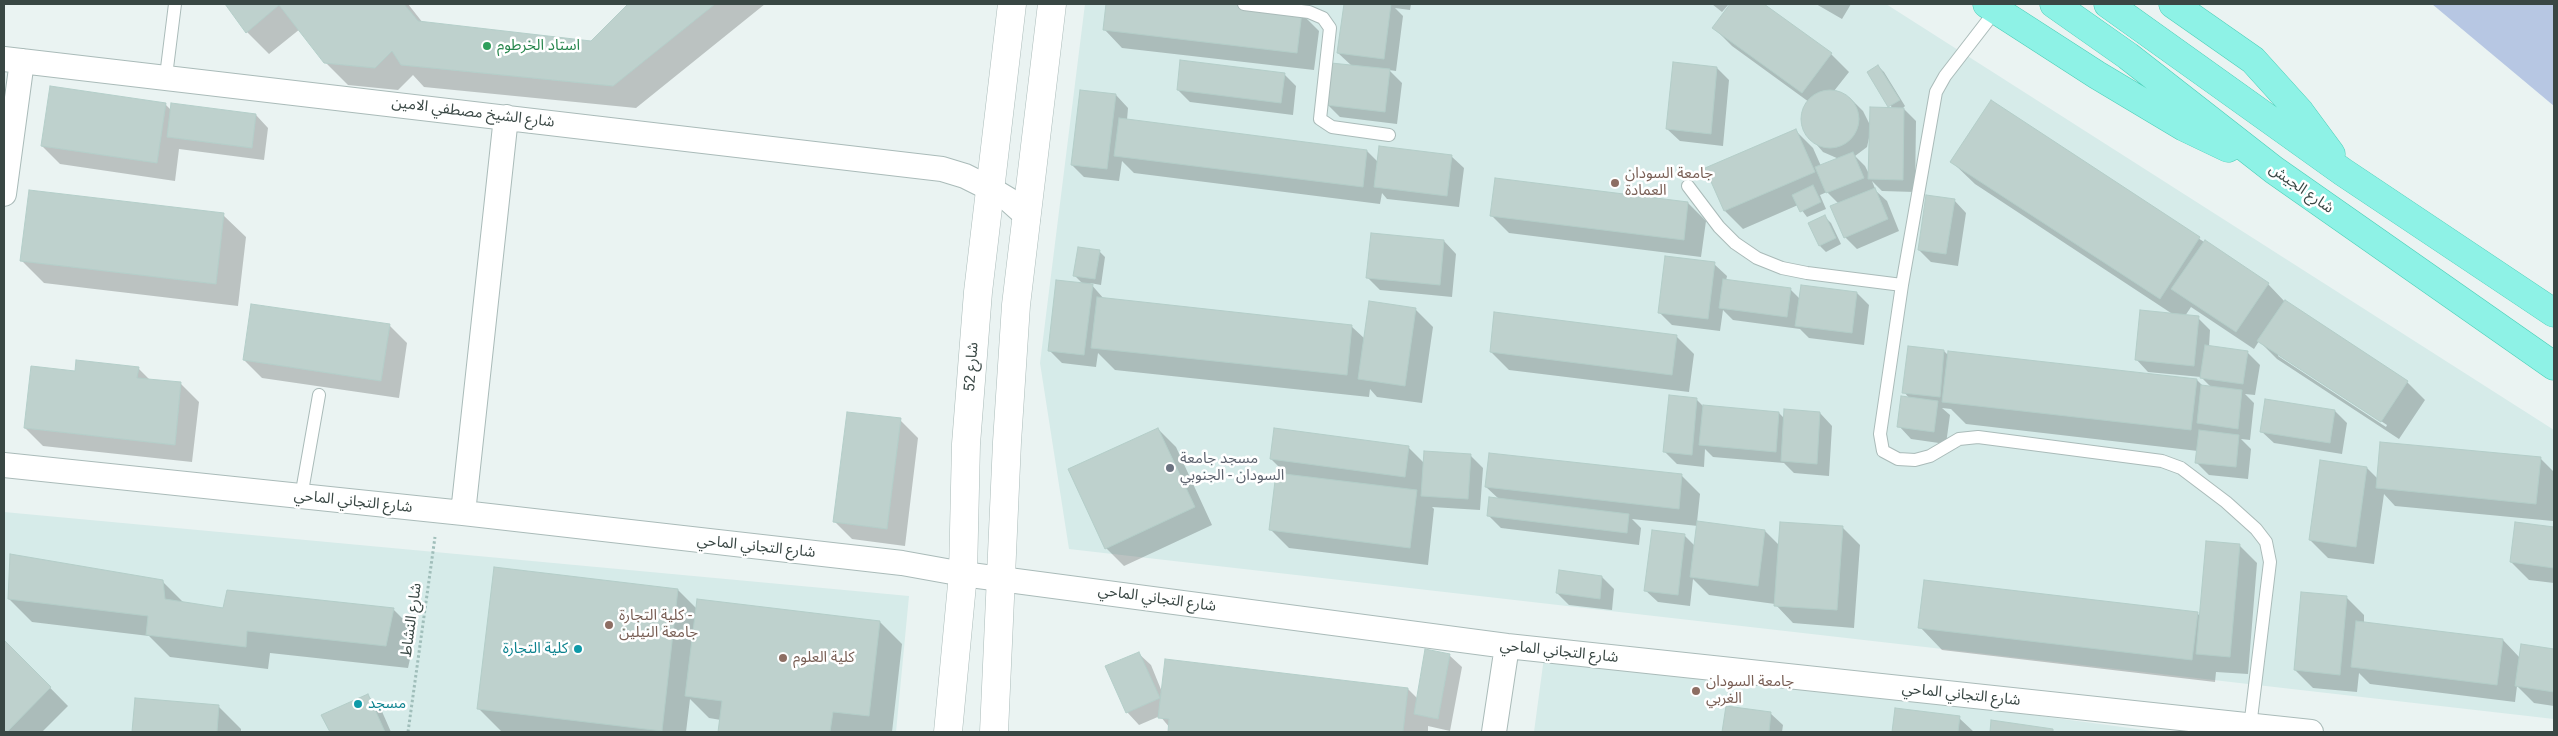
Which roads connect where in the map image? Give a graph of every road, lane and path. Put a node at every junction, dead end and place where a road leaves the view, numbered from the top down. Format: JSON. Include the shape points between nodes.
{"nodes":[{"id":1,"x":175,"y":4,"type":"edge"},
{"id":2,"x":1012,"y":4,"type":"edge"},
{"id":3,"x":1052,"y":4,"type":"edge"},
{"id":4,"x":1244,"y":4,"type":"edge"},
{"id":5,"x":2054,"y":4,"type":"edge"},
{"id":6,"x":2108,"y":4,"type":"edge"},
{"id":7,"x":2174,"y":4,"type":"edge"},
{"id":8,"x":1991,"y":7,"type":"edge"},
{"id":9,"x":13,"y":60,"type":"edge"},
{"id":10,"x":166,"y":76,"type":"junction"},
{"id":11,"x":506,"y":117,"type":"junction"},
{"id":12,"x":1389,"y":135,"type":"dead end"},
{"id":13,"x":2274,"y":170,"type":"junction"},
{"id":14,"x":2343,"y":172,"type":"junction"},
{"id":15,"x":1688,"y":186,"type":"dead end"},
{"id":16,"x":989,"y":188,"type":"junction"},
{"id":17,"x":4,"y":194,"type":"edge"},
{"id":18,"x":1028,"y":217,"type":"junction"},
{"id":19,"x":1902,"y":284,"type":"junction"},
{"id":20,"x":2554,"y":313,"type":"edge"},
{"id":21,"x":2554,"y":366,"type":"edge"},
{"id":22,"x":319,"y":395,"type":"dead end"},
{"id":23,"x":4,"y":466,"type":"edge"},
{"id":24,"x":301,"y":497,"type":"junction"},
{"id":25,"x":439,"y":511,"type":"junction"},
{"id":26,"x":463,"y":514,"type":"junction"},
{"id":27,"x":963,"y":574,"type":"junction"},
{"id":28,"x":1002,"y":578,"type":"junction"},
{"id":29,"x":1507,"y":646,"type":"junction"},
{"id":30,"x":2250,"y":729,"type":"edge"},
{"id":31,"x":408,"y":732,"type":"edge"},
{"id":32,"x":948,"y":732,"type":"edge"},
{"id":33,"x":994,"y":732,"type":"edge"},
{"id":34,"x":1494,"y":732,"type":"edge"},
{"id":35,"x":2311,"y":732,"type":"edge"}],
"edges":[{"from":1,"to":10,"type":"lane"},
{"from":2,"to":16,"type":"street","name":"شارع 52"},
{"from":3,"to":18,"type":"street"},
{"from":4,"to":12,"type":"lane","via":[[1309,12],[1323,18],[1330,28],[1320,119],[1332,127]]},
{"from":5,"to":13,"type":"highway","name":"شارع الجيش","via":[[2128,56]]},
{"from":6,"to":14,"type":"highway"},
{"from":7,"to":14,"type":"highway","via":[[2253,60],[2300,112]]},
{"from":8,"to":13,"type":"highway","via":[[2097,76],[2184,127]]},
{"from":8,"to":19,"type":"lane","via":[[1936,92]]},
{"from":9,"to":10,"type":"street","name":"شارع الشيخ مصطفي الامين"},
{"from":9,"to":17,"type":"street"},
{"from":10,"to":11,"type":"street","name":"شارع الشيخ مصطفي الامين"},
{"from":11,"to":16,"type":"street","name":"شارع الشيخ مصطفي الامين","via":[[942,169]]},
{"from":11,"to":26,"type":"street"},
{"from":13,"to":21,"type":"highway","name":"شارع الجيش"},
{"from":14,"to":20,"type":"highway"},
{"from":15,"to":19,"type":"lane","via":[[1718,228],[1757,258],[1807,273]]},
{"from":16,"to":18,"type":"street","name":"شارع الشيخ مصطفي الامين"},
{"from":16,"to":27,"type":"street","name":"شارع 52","via":[[966,444]]},
{"from":18,"to":28,"type":"street","via":[[1016,305]]},
{"from":19,"to":30,"type":"lane","via":[[1880,434],[1883,451],[1898,459],[1915,460],[1930,456],[1959,439],[1978,437],[2162,461],[2181,468],[2256,529],[2266,542],[2270,562]]},
{"from":22,"to":24,"type":"lane"},
{"from":23,"to":24,"type":"street","name":"شارع التجاني الماحي"},
{"from":24,"to":25,"type":"street","name":"شارع التجاني الماحي"},
{"from":25,"to":26,"type":"street","name":"شارع التجاني الماحي"},
{"from":25,"to":31,"type":"path","name":"شارع النشاط"},
{"from":26,"to":27,"type":"street","name":"شارع التجاني الماحي","via":[[902,563]]},
{"from":27,"to":28,"type":"street","name":"شارع التجاني الماحي"},
{"from":27,"to":32,"type":"street","name":"شارع 52"},
{"from":28,"to":29,"type":"street","name":"شارع التجاني الماحي"},
{"from":28,"to":33,"type":"street"},
{"from":29,"to":30,"type":"street","name":"شارع التجاني الماحي"},
{"from":29,"to":34,"type":"street"},
{"from":30,"to":35,"type":"street","name":"شارع التجاني الماحي"}]}
